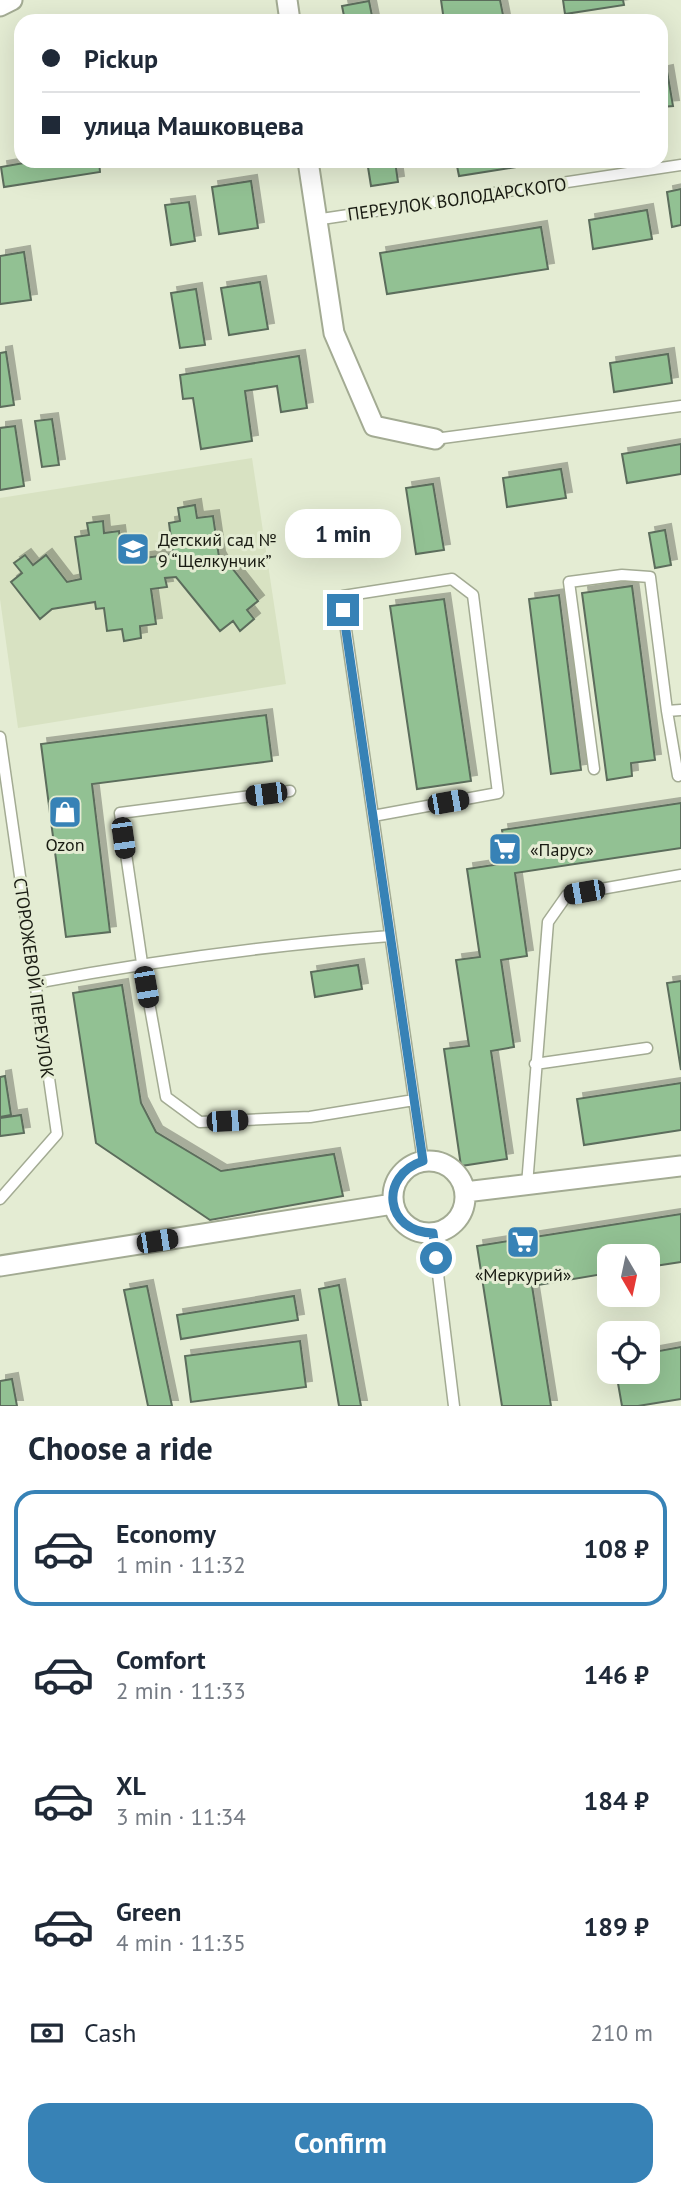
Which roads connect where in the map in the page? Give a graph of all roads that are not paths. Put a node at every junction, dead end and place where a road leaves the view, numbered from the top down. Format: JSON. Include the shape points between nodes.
{"nodes":[{"id":1,"x":12,"y":0,"type":"edge"},
{"id":2,"x":0,"y":6,"type":"edge"},
{"id":3,"x":309,"y":168,"type":"edge"},
{"id":4,"x":661,"y":168,"type":"edge"},
{"id":5,"x":315,"y":220,"type":"junction"},
{"id":6,"x":681,"y":406,"type":"edge"},
{"id":7,"x":435,"y":439,"type":"joint"},
{"id":8,"x":681,"y":710,"type":"edge"},
{"id":9,"x":667,"y":711,"type":"junction"},
{"id":10,"x":0,"y":737,"type":"edge"},
{"id":11,"x":594,"y":769,"type":"dead end"},
{"id":12,"x":678,"y":776,"type":"dead end"},
{"id":13,"x":290,"y":791,"type":"dead end"},
{"id":14,"x":373,"y":816,"type":"junction"},
{"id":15,"x":681,"y":875,"type":"edge"},
{"id":16,"x":390,"y":936,"type":"junction"},
{"id":17,"x":142,"y":963,"type":"junction"},
{"id":18,"x":35,"y":983,"type":"junction"},
{"id":19,"x":647,"y":1048,"type":"dead end"},
{"id":20,"x":535,"y":1064,"type":"junction"},
{"id":21,"x":414,"y":1100,"type":"junction"},
{"id":22,"x":423,"y":1161,"type":"junction"},
{"id":23,"x":681,"y":1166,"type":"edge"},
{"id":24,"x":527,"y":1185,"type":"junction"},
{"id":25,"x":465,"y":1192,"type":"junction"},
{"id":26,"x":0,"y":1199,"type":"edge"},
{"id":27,"x":393,"y":1204,"type":"junction"},
{"id":28,"x":433,"y":1233,"type":"junction"},
{"id":29,"x":0,"y":1266,"type":"edge"},
{"id":30,"x":454,"y":1406,"type":"edge"}],
"edges":[{"from":1,"to":2,"type":"street"},
{"from":3,"to":5,"type":"street"},
{"from":4,"to":5,"type":"lane","name":"ПЕРЕУЛОК ВОЛОДАРСКОГО"},
{"from":5,"to":7,"type":"street","via":[[334,333],[374,426]]},
{"from":6,"to":7,"type":"lane"},
{"from":8,"to":9,"type":"lane"},
{"from":9,"to":11,"type":"lane","via":[[649,577],[622,575],[569,582]]},
{"from":9,"to":12,"type":"lane"},
{"from":10,"to":18,"type":"lane","name":"СТОРОЖЕВОЙ ПЕРЕУЛОК"},
{"from":13,"to":17,"type":"lane","via":[[120,813]]},
{"from":14,"to":14,"type":"lane","via":[[343,596],[452,579],[473,595],[498,793]]},
{"from":14,"to":16,"type":"lane"},
{"from":15,"to":20,"type":"lane","via":[[567,895],[548,922]]},
{"from":16,"to":17,"type":"lane"},
{"from":16,"to":21,"type":"lane"},
{"from":17,"to":18,"type":"lane"},
{"from":17,"to":21,"type":"lane","via":[[166,1097],[200,1122],[310,1117]]},
{"from":18,"to":26,"type":"lane","name":"СТОРОЖЕВОЙ ПЕРЕУЛОК","via":[[57,1134]]},
{"from":19,"to":20,"type":"lane"},
{"from":20,"to":24,"type":"lane"},
{"from":21,"to":22,"type":"lane"},
{"from":22,"to":25,"type":"street","via":[[446,1164],[456,1172]]},
{"from":22,"to":27,"type":"street","via":[[402,1171]]},
{"from":23,"to":24,"type":"street"},
{"from":24,"to":25,"type":"street"},
{"from":25,"to":28,"type":"street","via":[[461,1215]]},
{"from":27,"to":28,"type":"street","via":[[412,1229]]},
{"from":27,"to":29,"type":"street"},
{"from":28,"to":30,"type":"lane"}]}
